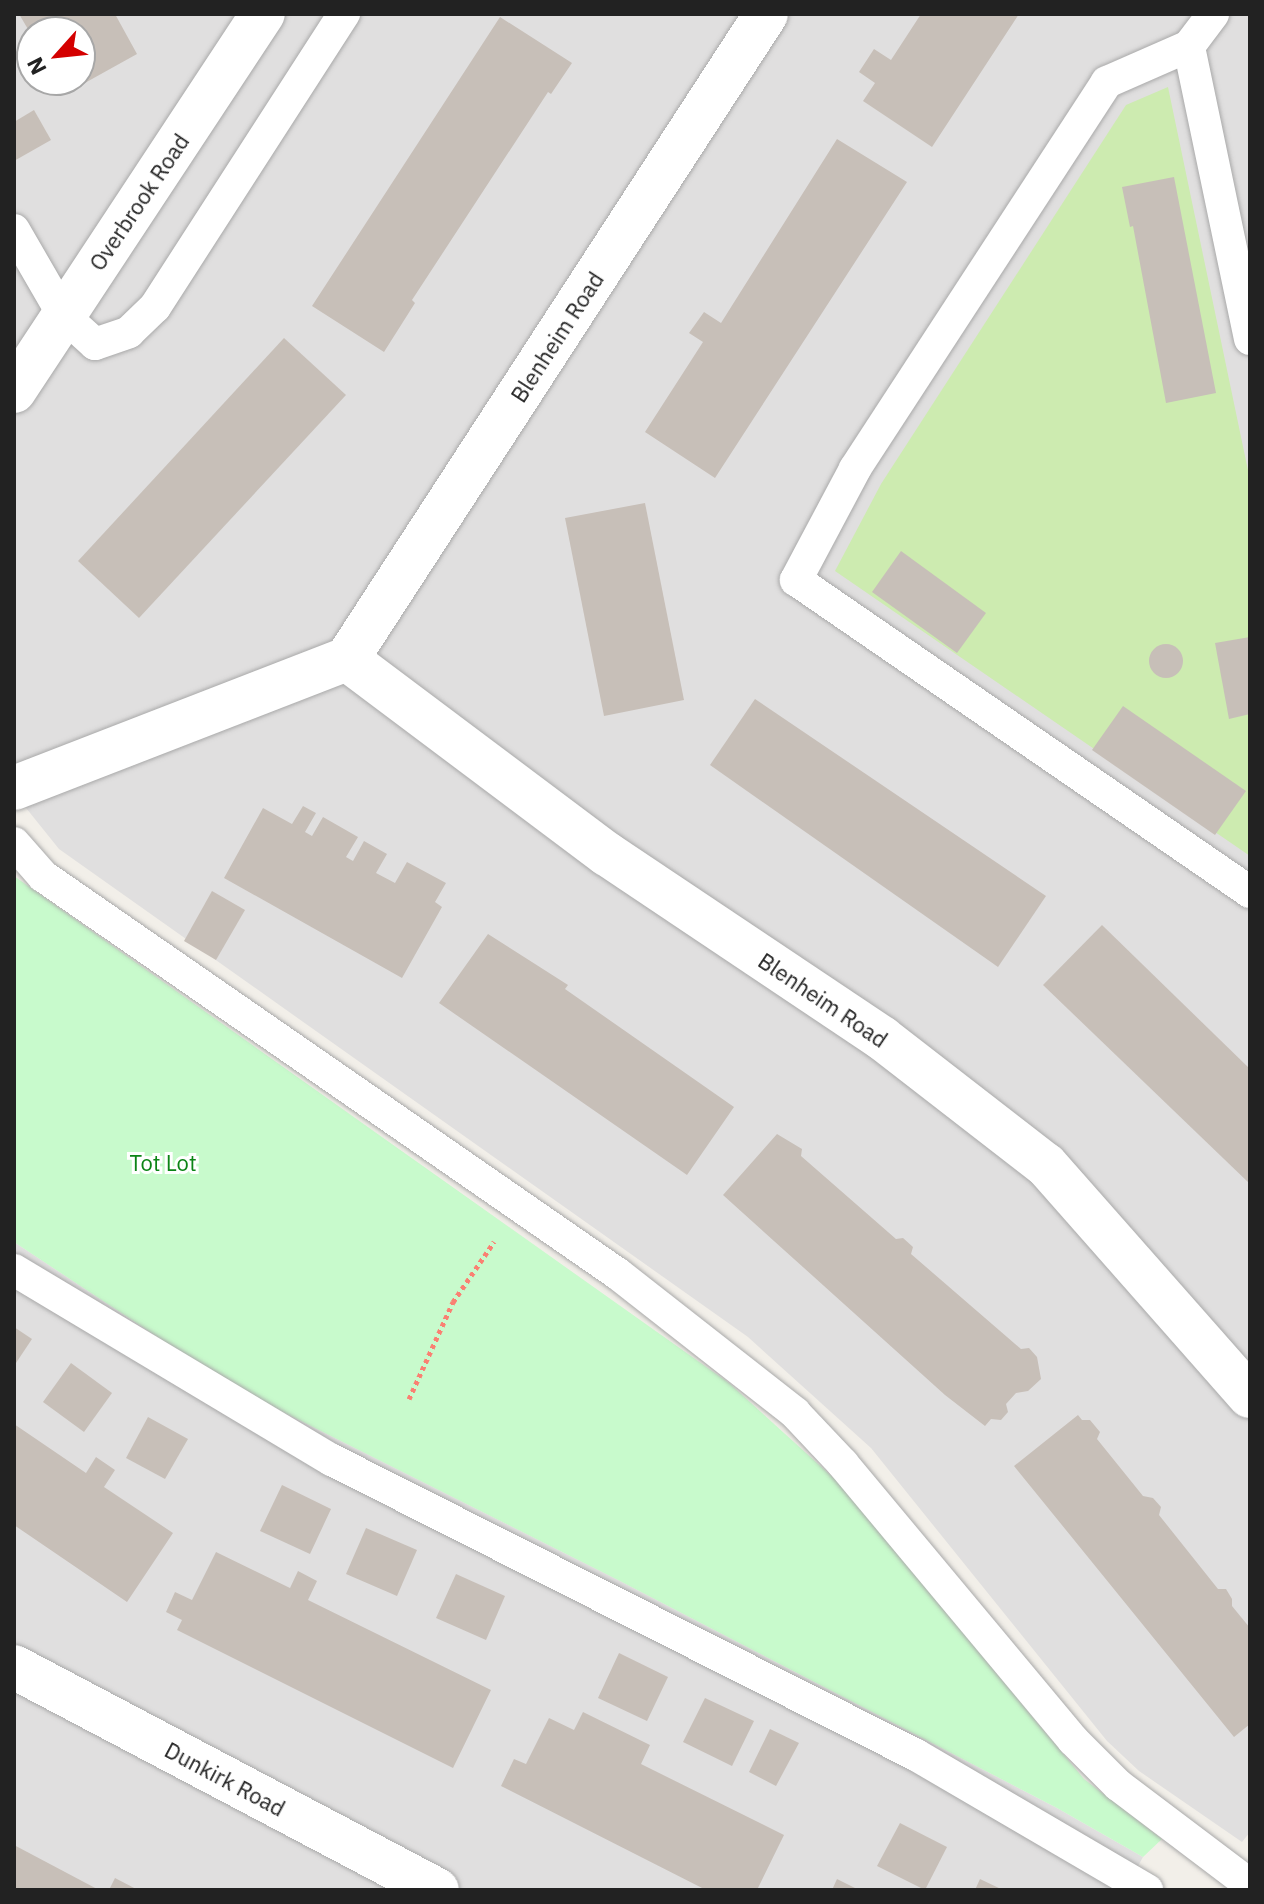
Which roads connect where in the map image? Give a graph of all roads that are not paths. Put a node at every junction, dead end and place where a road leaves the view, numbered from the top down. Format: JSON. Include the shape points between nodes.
{"nodes":[{"id":1,"x":344,"y":14,"type":"edge"},
{"id":2,"x":766,"y":14,"type":"edge"},
{"id":3,"x":1213,"y":14,"type":"edge"},
{"id":4,"x":265,"y":15,"type":"edge"},
{"id":5,"x":1189,"y":46,"type":"junction"},
{"id":6,"x":14,"y":230,"type":"edge"},
{"id":7,"x":63,"y":315,"type":"junction"},
{"id":8,"x":1250,"y":339,"type":"edge"},
{"id":9,"x":14,"y":391,"type":"edge"},
{"id":10,"x":347,"y":659,"type":"junction"},
{"id":11,"x":14,"y":788,"type":"edge"},
{"id":12,"x":14,"y":843,"type":"edge"},
{"id":13,"x":1250,"y":892,"type":"edge"},
{"id":14,"x":14,"y":1270,"type":"edge"},
{"id":15,"x":1250,"y":1396,"type":"edge"},
{"id":16,"x":14,"y":1667,"type":"edge"},
{"id":17,"x":1250,"y":1885,"type":"edge"},
{"id":18,"x":437,"y":1890,"type":"edge"},
{"id":19,"x":1147,"y":1890,"type":"edge"}],
"edges":[{"from":1,"to":7,"type":"lane","via":[[155,307],[129,332],[95,344]]},
{"from":2,"to":10,"type":"street","name":"Blenheim Road"},
{"from":3,"to":5,"type":"lane"},
{"from":4,"to":7,"type":"street","name":"Overbrook Road"},
{"from":5,"to":8,"type":"lane"},
{"from":5,"to":13,"type":"lane","via":[[1107,82],[855,469],[796,580]]},
{"from":6,"to":7,"type":"lane"},
{"from":7,"to":9,"type":"street","name":"Overbrook Road"},
{"from":10,"to":11,"type":"street"},
{"from":10,"to":15,"type":"street","name":"Blenheim Road","via":[[607,854],[882,1038],[1046,1165]]},
{"from":12,"to":17,"type":"lane","via":[[43,876],[618,1274],[795,1413],[1073,1740],[1118,1785]]},
{"from":14,"to":19,"type":"lane","via":[[332,1460],[916,1755]]},
{"from":16,"to":18,"type":"street","name":"Dunkirk Road"}]}
